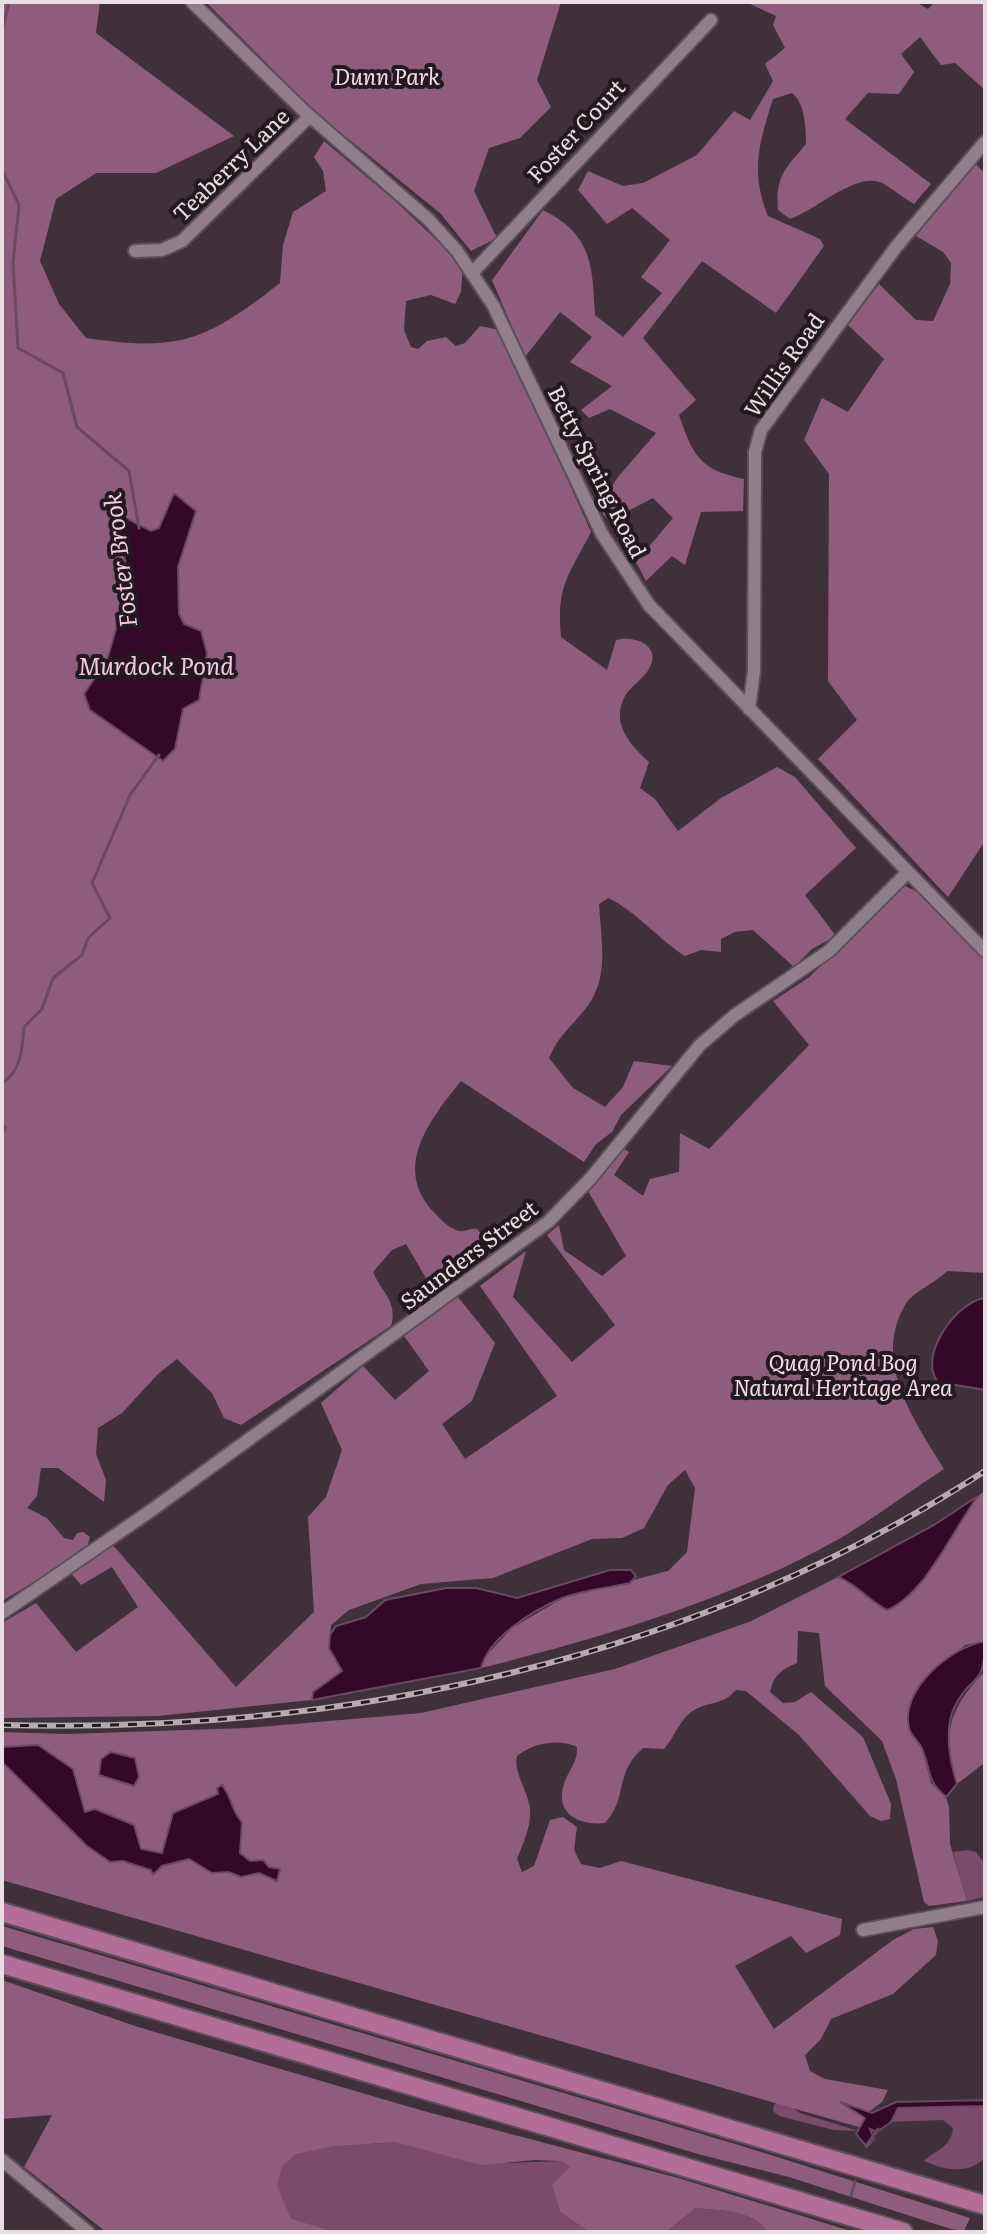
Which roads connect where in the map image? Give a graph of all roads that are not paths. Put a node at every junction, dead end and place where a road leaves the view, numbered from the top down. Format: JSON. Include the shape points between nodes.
{"nodes":[{"id":1,"x":192,"y":2,"type":"edge"},
{"id":2,"x":711,"y":20,"type":"dead end"},
{"id":3,"x":310,"y":116,"type":"junction"},
{"id":4,"x":985,"y":142,"type":"edge"},
{"id":5,"x":135,"y":251,"type":"dead end"},
{"id":6,"x":473,"y":272,"type":"junction"},
{"id":7,"x":749,"y":709,"type":"junction"},
{"id":8,"x":908,"y":872,"type":"junction"},
{"id":9,"x":985,"y":951,"type":"edge"},
{"id":10,"x":2,"y":1613,"type":"edge"},
{"id":11,"x":985,"y":1907,"type":"edge"},
{"id":12,"x":2,"y":1912,"type":"edge"},
{"id":13,"x":863,"y":1930,"type":"dead end"},
{"id":14,"x":2,"y":1964,"type":"edge"},
{"id":15,"x":2,"y":2160,"type":"edge"},
{"id":16,"x":985,"y":2205,"type":"edge"},
{"id":17,"x":88,"y":2232,"type":"edge"},
{"id":18,"x":903,"y":2232,"type":"edge"}],
"edges":[{"from":1,"to":3,"type":"street","name":"Betty Spring Road"},
{"from":2,"to":6,"type":"street","name":"Foster Court"},
{"from":3,"to":5,"type":"street","name":"Teaberry Lane","via":[[182,241],[162,250]]},
{"from":3,"to":6,"type":"street","name":"Betty Spring Road","via":[[429,220]]},
{"from":4,"to":7,"type":"street","name":"Willis Road","via":[[896,247],[761,430],[755,452],[754,671]]},
{"from":6,"to":7,"type":"street","name":"Betty Spring Road","via":[[620,564],[659,618]]},
{"from":7,"to":8,"type":"street","name":"Betty Spring Road"},
{"from":8,"to":9,"type":"street","name":"Betty Spring Road"},
{"from":8,"to":10,"type":"street","name":"Saunders Street","via":[[829,951],[706,1039],[548,1222]]},
{"from":11,"to":13,"type":"street"},
{"from":12,"to":16,"type":"highway"},
{"from":14,"to":18,"type":"highway"},
{"from":15,"to":17,"type":"street"}]}
